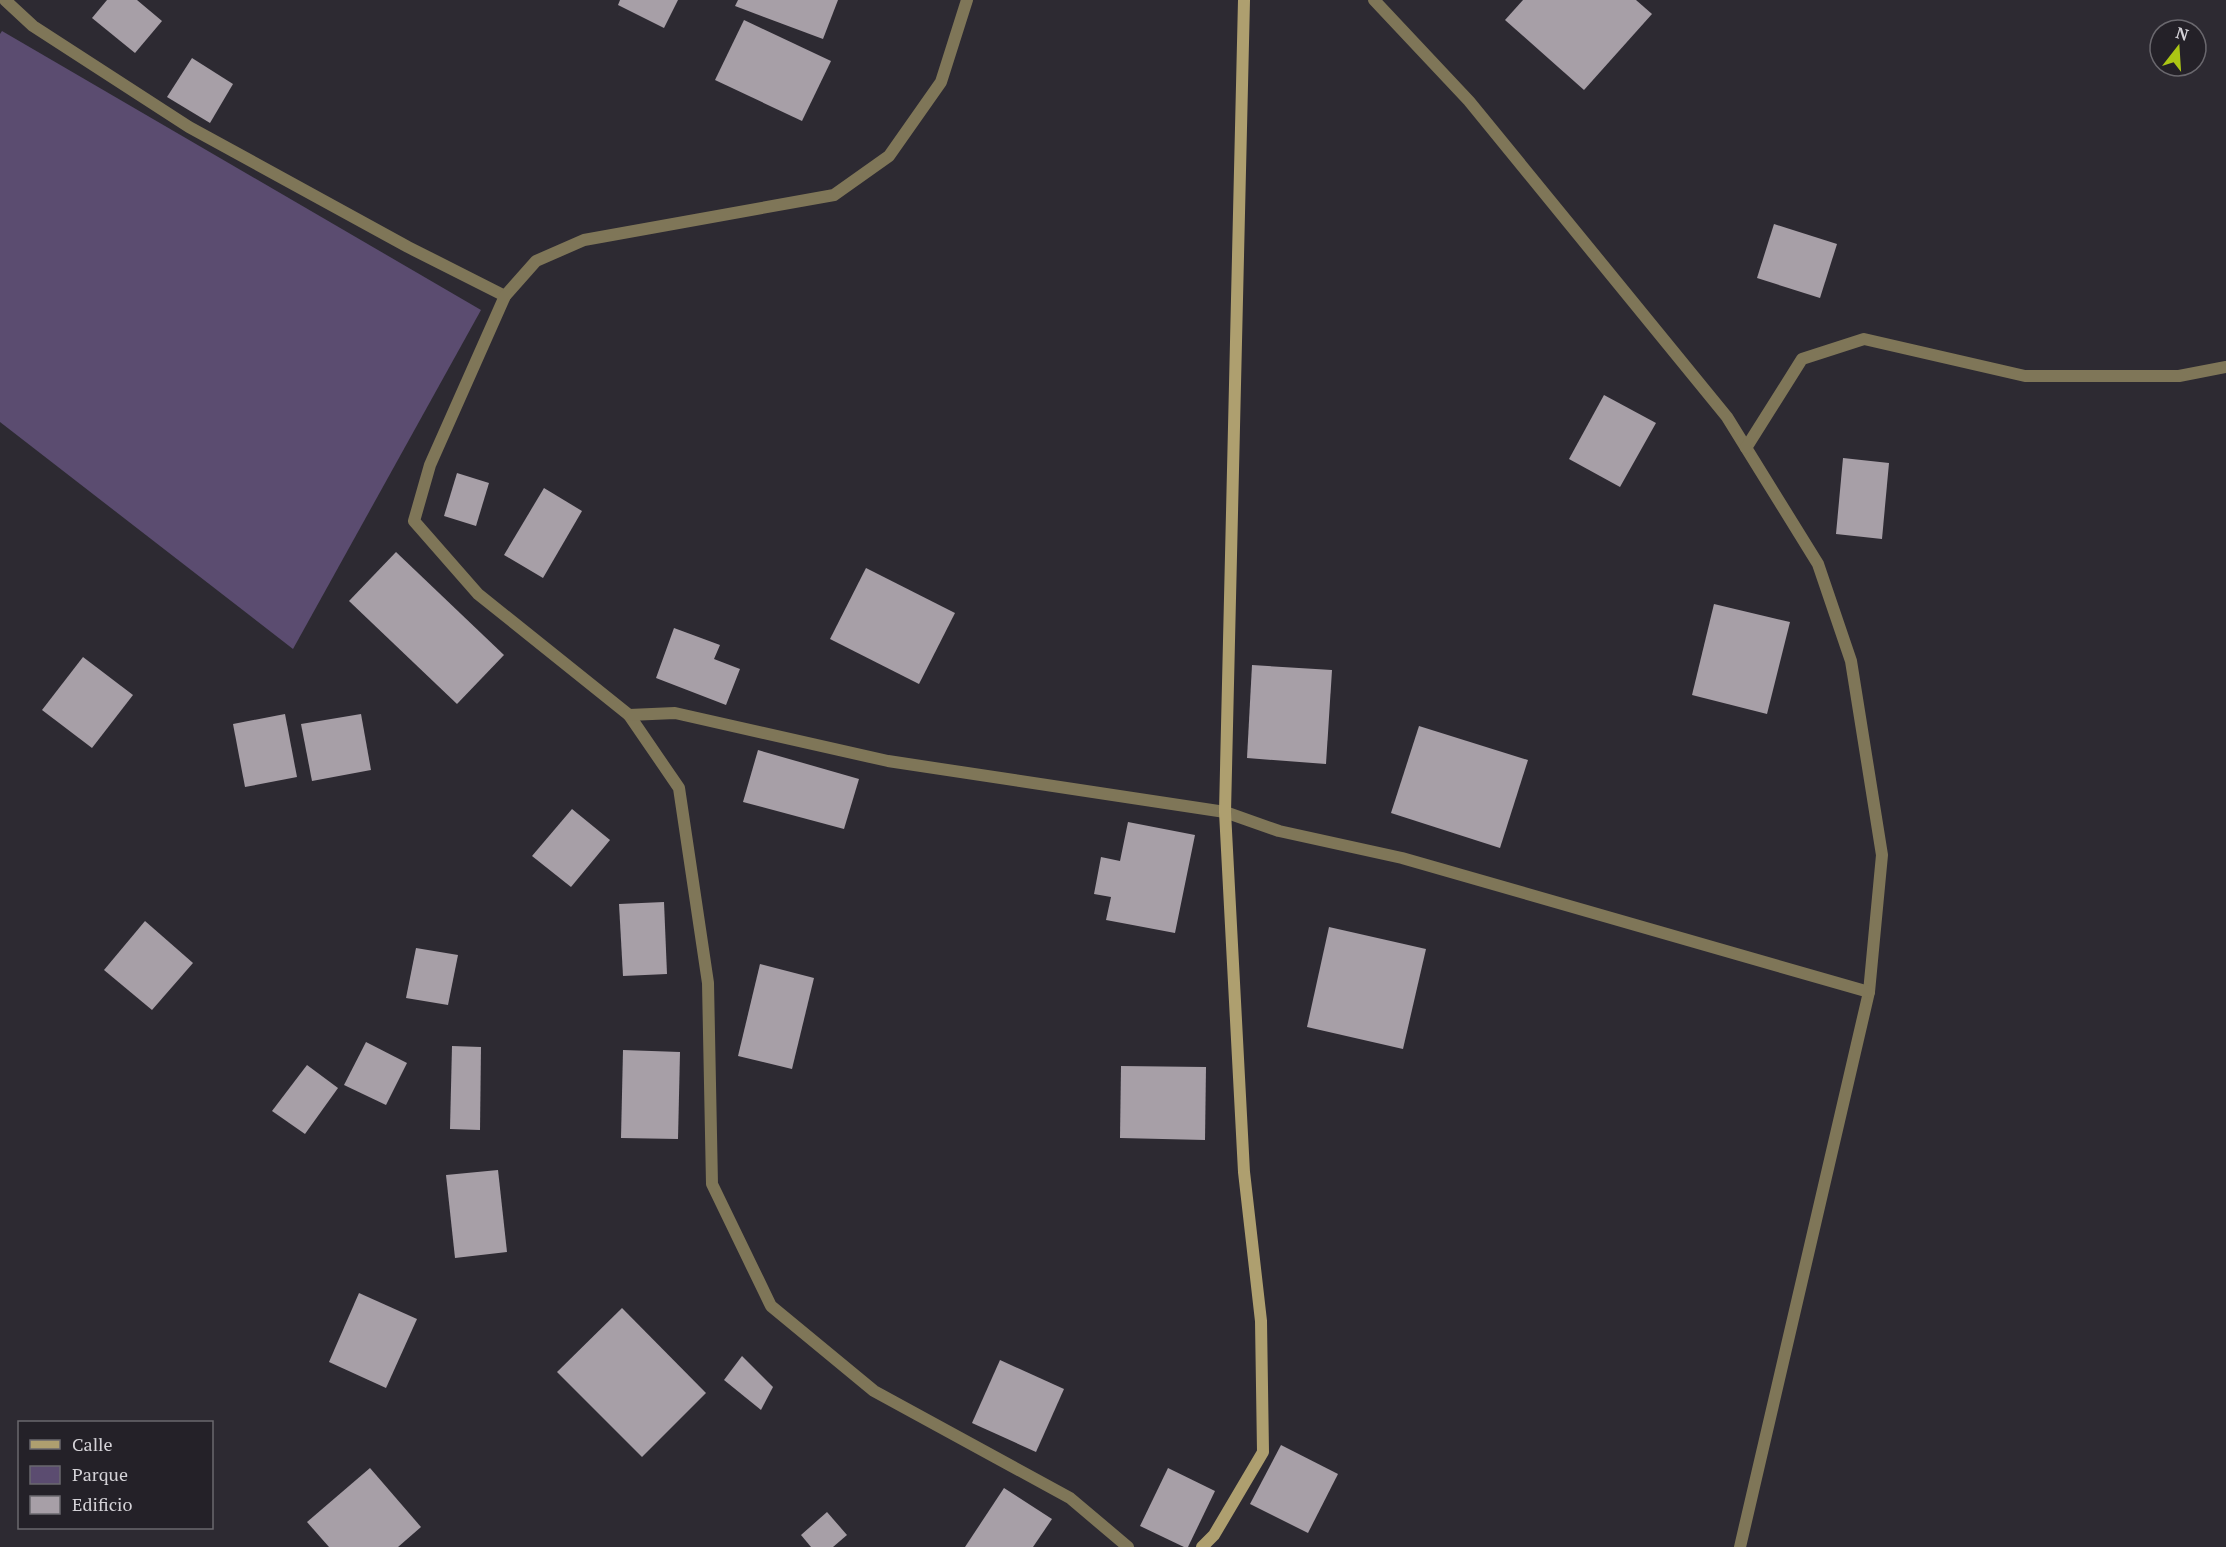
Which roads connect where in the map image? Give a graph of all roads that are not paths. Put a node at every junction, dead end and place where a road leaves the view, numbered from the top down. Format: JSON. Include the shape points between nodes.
{"nodes":[{"id":1,"x":5,"y":0,"type":"edge"},
{"id":2,"x":967,"y":0,"type":"edge"},
{"id":3,"x":1244,"y":0,"type":"edge"},
{"id":4,"x":1374,"y":0,"type":"edge"},
{"id":5,"x":505,"y":296,"type":"junction"},
{"id":6,"x":2226,"y":367,"type":"edge"},
{"id":7,"x":1746,"y":448,"type":"junction"},
{"id":8,"x":629,"y":715,"type":"junction"},
{"id":9,"x":1225,"y":812,"type":"junction"},
{"id":10,"x":1869,"y":992,"type":"junction"},
{"id":11,"x":1128,"y":1547,"type":"edge"},
{"id":12,"x":1202,"y":1547,"type":"edge"},
{"id":13,"x":1740,"y":1547,"type":"edge"}],
"edges":[{"from":1,"to":5,"type":"street","via":[[33,26],[189,127]]},
{"from":2,"to":5,"type":"street","via":[[941,82],[889,156],[834,195],[584,240],[536,261]]},
{"from":3,"to":9,"type":"street"},
{"from":4,"to":7,"type":"street","via":[[1469,100],[1727,417]]},
{"from":5,"to":8,"type":"street","via":[[430,465],[414,521],[478,594]]},
{"from":6,"to":7,"type":"street","via":[[2179,376],[2025,376],[1864,339],[1802,359]]},
{"from":7,"to":10,"type":"street","via":[[1818,564],[1851,661],[1882,855]]},
{"from":8,"to":9,"type":"street","via":[[675,713],[888,761]]},
{"from":8,"to":11,"type":"street","via":[[679,788],[708,984],[712,1184],[771,1306],[874,1391],[1070,1498]]},
{"from":9,"to":10,"type":"street","via":[[1279,831],[1402,858]]},
{"from":9,"to":12,"type":"street","via":[[1244,1172],[1261,1321],[1263,1452],[1214,1535]]},
{"from":10,"to":13,"type":"street"}]}
